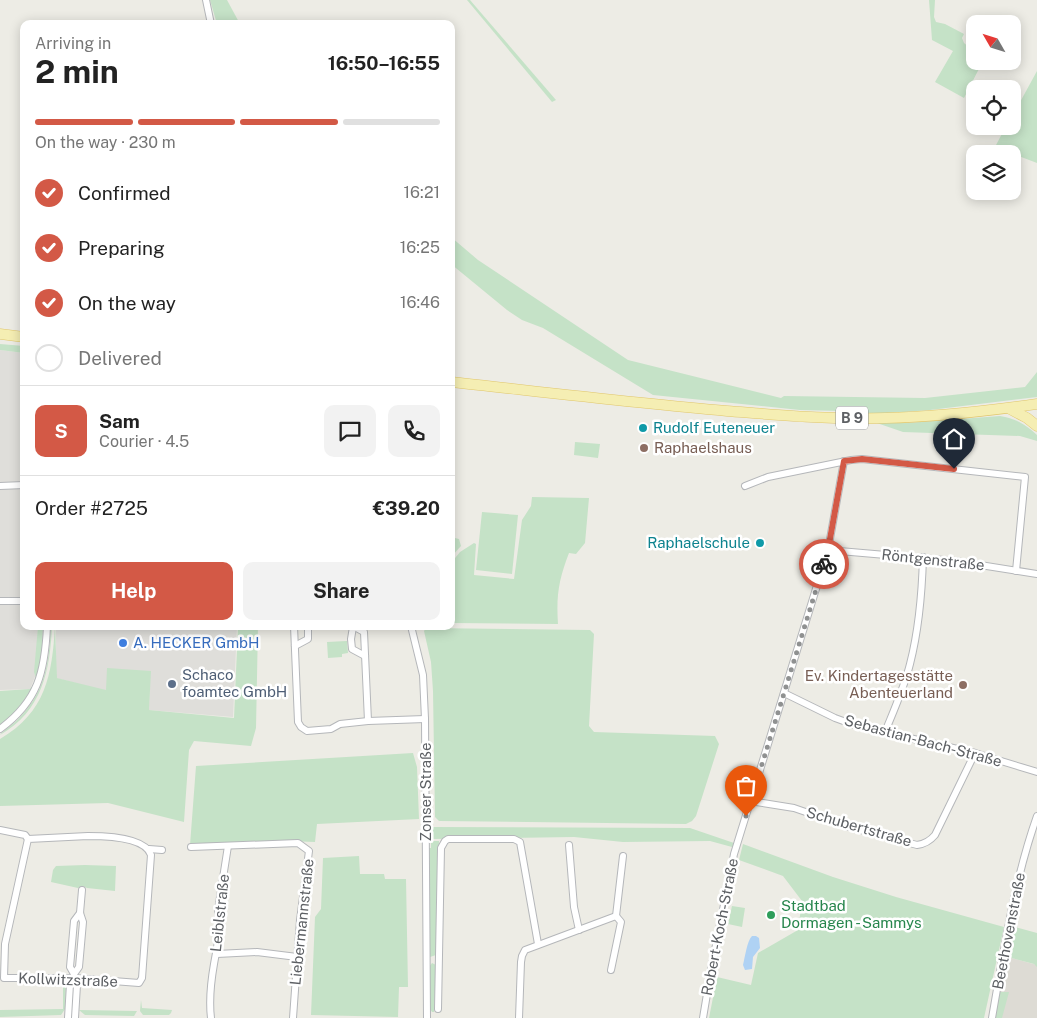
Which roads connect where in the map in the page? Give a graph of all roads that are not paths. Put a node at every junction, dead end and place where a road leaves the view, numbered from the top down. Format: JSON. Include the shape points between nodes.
{"nodes":[{"id":1,"x":206,"y":0,"type":"edge"},
{"id":2,"x":210,"y":20,"type":"edge"},
{"id":3,"x":0,"y":334,"type":"edge"},
{"id":4,"x":20,"y":336,"type":"edge"},
{"id":5,"x":455,"y":382,"type":"edge"},
{"id":6,"x":1036,"y":404,"type":"edge"},
{"id":7,"x":1010,"y":409,"type":"junction"},
{"id":8,"x":1037,"y":426,"type":"edge"},
{"id":9,"x":844,"y":461,"type":"junction"},
{"id":10,"x":20,"y":485,"type":"edge"},
{"id":11,"x":0,"y":486,"type":"edge"},
{"id":12,"x":745,"y":486,"type":"dead end"},
{"id":13,"x":828,"y":550,"type":"junction"},
{"id":14,"x":922,"y":557,"type":"junction"},
{"id":15,"x":1016,"y":571,"type":"junction"},
{"id":16,"x":1037,"y":574,"type":"edge"},
{"id":17,"x":0,"y":601,"type":"edge"},
{"id":18,"x":20,"y":601,"type":"edge"},
{"id":19,"x":47,"y":630,"type":"edge"},
{"id":20,"x":294,"y":630,"type":"edge"},
{"id":21,"x":308,"y":630,"type":"edge"},
{"id":22,"x":352,"y":630,"type":"edge"},
{"id":23,"x":360,"y":630,"type":"edge"},
{"id":24,"x":412,"y":630,"type":"edge"},
{"id":25,"x":295,"y":646,"type":"junction"},
{"id":26,"x":364,"y":656,"type":"junction"},
{"id":27,"x":784,"y":693,"type":"junction"},
{"id":28,"x":425,"y":719,"type":"junction"},
{"id":29,"x":368,"y":721,"type":"junction"},
{"id":30,"x":0,"y":730,"type":"edge"},
{"id":31,"x":884,"y":732,"type":"junction"},
{"id":32,"x":974,"y":753,"type":"junction"},
{"id":33,"x":1037,"y":772,"type":"edge"},
{"id":34,"x":750,"y":801,"type":"junction"},
{"id":35,"x":1037,"y":816,"type":"edge"},
{"id":36,"x":0,"y":830,"type":"edge"},
{"id":37,"x":28,"y":839,"type":"junction"},
{"id":38,"x":569,"y":845,"type":"dead end"},
{"id":39,"x":228,"y":846,"type":"junction"},
{"id":40,"x":191,"y":847,"type":"dead end"},
{"id":41,"x":149,"y":849,"type":"junction"},
{"id":42,"x":162,"y":850,"type":"dead end"},
{"id":43,"x":623,"y":856,"type":"dead end"},
{"id":44,"x":82,"y":890,"type":"dead end"},
{"id":45,"x":616,"y":916,"type":"junction"},
{"id":46,"x":579,"y":930,"type":"junction"},
{"id":47,"x":538,"y":944,"type":"junction"},
{"id":48,"x":217,"y":954,"type":"junction"},
{"id":49,"x":297,"y":957,"type":"junction"},
{"id":50,"x":427,"y":959,"type":"junction"},
{"id":51,"x":438,"y":959,"type":"junction"},
{"id":52,"x":611,"y":970,"type":"dead end"},
{"id":53,"x":74,"y":976,"type":"junction"},
{"id":54,"x":438,"y":1009,"type":"dead end"},
{"id":55,"x":68,"y":1018,"type":"edge"},
{"id":56,"x":75,"y":1018,"type":"edge"},
{"id":57,"x":210,"y":1018,"type":"edge"},
{"id":58,"x":293,"y":1018,"type":"edge"},
{"id":59,"x":427,"y":1018,"type":"edge"},
{"id":60,"x":519,"y":1018,"type":"edge"},
{"id":61,"x":703,"y":1018,"type":"edge"},
{"id":62,"x":992,"y":1018,"type":"edge"}],
"edges":[{"from":1,"to":2,"type":"street"},
{"from":3,"to":4,"type":"main road"},
{"from":5,"to":7,"type":"main road","number":"B 9","via":[[796,417],[885,418]]},
{"from":6,"to":7,"type":"main road","number":"B 9"},
{"from":6,"to":8,"type":"main road"},
{"from":7,"to":8,"type":"main road"},
{"from":9,"to":12,"type":"street","via":[[768,477]]},
{"from":9,"to":13,"type":"street","name":"Robert-Koch-Straße"},
{"from":9,"to":15,"type":"street","via":[[862,459],[1025,477]]},
{"from":10,"to":11,"type":"street"},
{"from":13,"to":14,"type":"street","name":"Röntgenstraße"},
{"from":13,"to":27,"type":"street","name":"Robert-Koch-Straße"},
{"from":14,"to":15,"type":"street","name":"Röntgenstraße"},
{"from":14,"to":31,"type":"street","via":[[922,592],[910,665]]},
{"from":15,"to":16,"type":"street","name":"Röntgenstraße"},
{"from":17,"to":18,"type":"street"},
{"from":19,"to":30,"type":"street","via":[[42,675],[23,709]]},
{"from":20,"to":25,"type":"street"},
{"from":21,"to":25,"type":"street","via":[[308,639]]},
{"from":22,"to":26,"type":"street","via":[[352,650]]},
{"from":23,"to":26,"type":"street","via":[[364,632]]},
{"from":24,"to":28,"type":"street","name":"Zonser Straße","via":[[423,675]]},
{"from":25,"to":29,"type":"street","via":[[298,722],[301,727],[308,731],[331,729],[340,724]]},
{"from":26,"to":29,"type":"street"},
{"from":27,"to":31,"type":"street","name":"Sebastian-Bach-Straße","via":[[835,718]]},
{"from":27,"to":34,"type":"street","name":"Robert-Koch-Straße"},
{"from":28,"to":29,"type":"street"},
{"from":28,"to":50,"type":"street","name":"Zonser Straße"},
{"from":31,"to":32,"type":"street","name":"Sebastian-Bach-Straße"},
{"from":32,"to":33,"type":"street","name":"Sebastian-Bach-Straße"},
{"from":32,"to":34,"type":"street","name":"Schubertstraße","via":[[935,835],[922,844],[849,827],[794,808]]},
{"from":34,"to":61,"type":"street","name":"Robert-Koch-Straße","via":[[730,874]]},
{"from":35,"to":62,"type":"street","name":"Beethovenstraße","via":[[1018,881]]},
{"from":36,"to":37,"type":"street"},
{"from":37,"to":41,"type":"street","via":[[104,836]]},
{"from":37,"to":53,"type":"street","name":"Kollwitzstraße","via":[[5,944],[4,978]]},
{"from":38,"to":46,"type":"street"},
{"from":39,"to":40,"type":"street"},
{"from":39,"to":48,"type":"street","name":"Leiblstraße","via":[[218,910]]},
{"from":39,"to":49,"type":"street","name":"Liebermannstraße","via":[[298,843],[310,851]]},
{"from":41,"to":42,"type":"street"},
{"from":41,"to":53,"type":"street","name":"Kollwitzstraße","via":[[148,916],[142,978],[139,983]]},
{"from":43,"to":45,"type":"street"},
{"from":44,"to":53,"type":"street","via":[[79,967]]},
{"from":45,"to":46,"type":"street"},
{"from":45,"to":52,"type":"street","via":[[621,922]]},
{"from":46,"to":47,"type":"street"},
{"from":47,"to":51,"type":"street","name":"Zonser Straße","via":[[520,842],[514,839],[448,839],[441,848]]},
{"from":47,"to":60,"type":"street","via":[[525,950],[522,956]]},
{"from":48,"to":49,"type":"street","via":[[257,952]]},
{"from":48,"to":57,"type":"street","name":"Leiblstraße"},
{"from":49,"to":58,"type":"street","name":"Liebermannstraße"},
{"from":50,"to":51,"type":"street"},
{"from":50,"to":59,"type":"street","name":"Zonser Straße"},
{"from":51,"to":54,"type":"street","name":"Zonser Straße"},
{"from":53,"to":55,"type":"street","via":[[70,984]]},
{"from":53,"to":56,"type":"street"}]}
